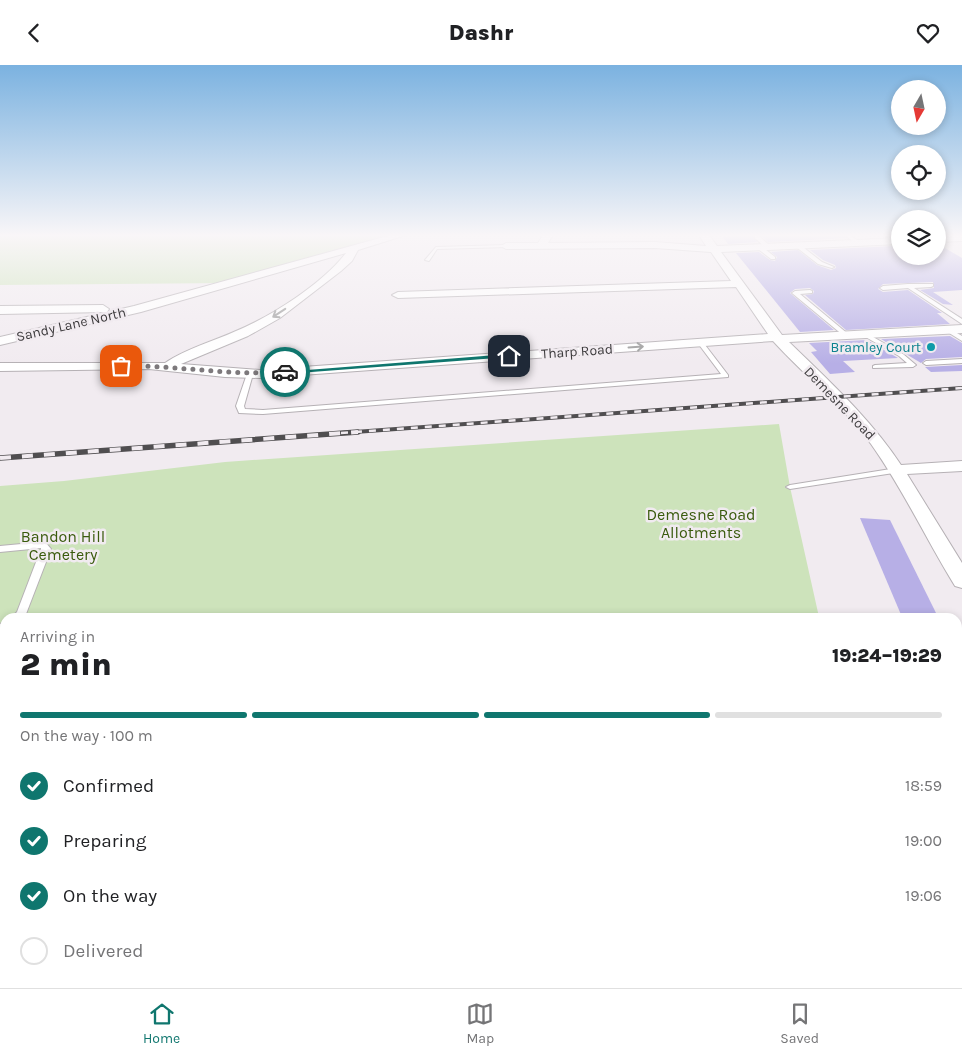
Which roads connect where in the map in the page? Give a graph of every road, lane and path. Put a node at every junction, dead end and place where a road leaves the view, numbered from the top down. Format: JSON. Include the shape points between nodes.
{"nodes":[{"id":1,"x":245,"y":278,"type":"edge"},
{"id":2,"x":326,"y":278,"type":"edge"},
{"id":3,"x":733,"y":278,"type":"edge"},
{"id":4,"x":737,"y":284,"type":"junction"},
{"id":5,"x":931,"y":285,"type":"dead end"},
{"id":6,"x":908,"y":287,"type":"junction"},
{"id":7,"x":883,"y":288,"type":"dead end"},
{"id":8,"x":810,"y":292,"type":"dead end"},
{"id":9,"x":398,"y":295,"type":"dead end"},
{"id":10,"x":137,"y":309,"type":"junction"},
{"id":11,"x":0,"y":310,"type":"edge"},
{"id":12,"x":962,"y":322,"type":"edge"},
{"id":13,"x":948,"y":329,"type":"junction"},
{"id":14,"x":962,"y":329,"type":"edge"},
{"id":15,"x":864,"y":334,"type":"junction"},
{"id":16,"x":846,"y":335,"type":"junction"},
{"id":17,"x":777,"y":338,"type":"junction"},
{"id":18,"x":962,"y":339,"type":"edge"},
{"id":19,"x":0,"y":341,"type":"edge"},
{"id":20,"x":700,"y":342,"type":"junction"},
{"id":21,"x":962,"y":361,"type":"edge"},
{"id":22,"x":926,"y":363,"type":"dead end"},
{"id":23,"x":169,"y":366,"type":"junction"},
{"id":24,"x":0,"y":367,"type":"edge"},
{"id":25,"x":875,"y":367,"type":"dead end"},
{"id":26,"x":250,"y":374,"type":"junction"},
{"id":27,"x":962,"y":466,"type":"edge"},
{"id":28,"x":897,"y":471,"type":"junction"},
{"id":29,"x":790,"y":487,"type":"dead end"},
{"id":30,"x":0,"y":549,"type":"edge"},
{"id":31,"x":962,"y":581,"type":"edge"},
{"id":32,"x":21,"y":613,"type":"edge"}],
"edges":[{"from":1,"to":10,"type":"street","name":"Sandy Lane North"},
{"from":2,"to":23,"type":"street","one_way":true,"via":[[308,294],[258,326]]},
{"from":3,"to":4,"type":"street","name":"Demesne Road"},
{"from":4,"to":9,"type":"street"},
{"from":4,"to":17,"type":"street","name":"Demesne Road"},
{"from":5,"to":6,"type":"lane"},
{"from":6,"to":7,"type":"lane"},
{"from":6,"to":12,"type":"lane"},
{"from":8,"to":16,"type":"lane","via":[[795,293]]},
{"from":10,"to":11,"type":"street"},
{"from":10,"to":19,"type":"street","name":"Sandy Lane North"},
{"from":13,"to":14,"type":"street"},
{"from":13,"to":15,"type":"street"},
{"from":13,"to":18,"type":"lane"},
{"from":15,"to":16,"type":"street"},
{"from":15,"to":25,"type":"lane","via":[[913,365]]},
{"from":16,"to":17,"type":"street"},
{"from":17,"to":20,"type":"street","name":"Tharp Road"},
{"from":17,"to":28,"type":"street","name":"Demesne Road","via":[[868,430]]},
{"from":26,"to":20,"type":"street","name":"Tharp Road","one_way":true},
{"from":20,"to":26,"type":"lane","via":[[726,376],[263,413],[242,411],[240,406]]},
{"from":21,"to":22,"type":"lane"},
{"from":23,"to":24,"type":"street"},
{"from":23,"to":26,"type":"street","name":"Tharp Road"},
{"from":27,"to":28,"type":"street"},
{"from":28,"to":29,"type":"lane"},
{"from":28,"to":31,"type":"street","name":"Demesne Road"},
{"from":30,"to":32,"type":"lane","via":[[37,545],[46,549]]}]}
